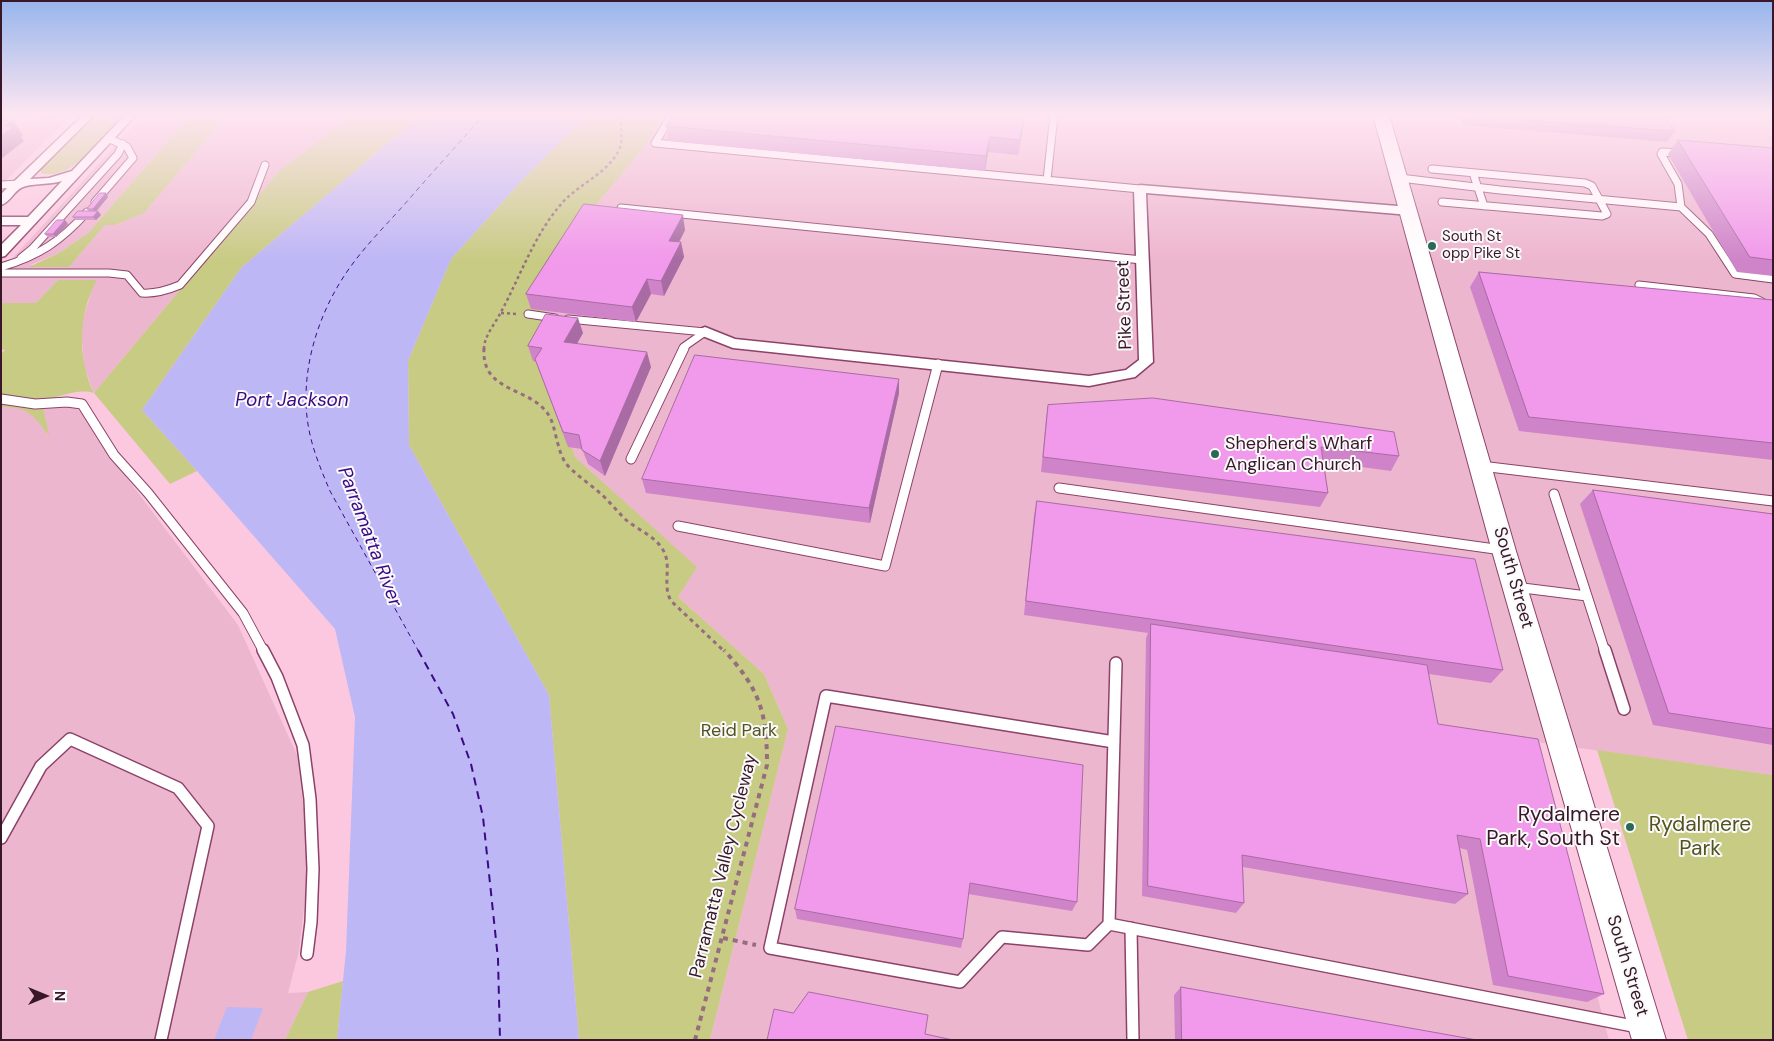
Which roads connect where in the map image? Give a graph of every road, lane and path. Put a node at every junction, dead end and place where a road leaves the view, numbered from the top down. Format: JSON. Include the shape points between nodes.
{"nodes":[{"id":1,"x":39,"y":164,"type":"edge"},
{"id":2,"x":84,"y":164,"type":"edge"},
{"id":3,"x":109,"y":164,"type":"edge"},
{"id":4,"x":128,"y":164,"type":"edge"},
{"id":5,"x":610,"y":164,"type":"edge"},
{"id":6,"x":868,"y":164,"type":"edge"},
{"id":7,"x":1049,"y":164,"type":"edge"},
{"id":8,"x":1396,"y":164,"type":"edge"},
{"id":9,"x":1666,"y":164,"type":"edge"},
{"id":10,"x":265,"y":165,"type":"dead end"},
{"id":11,"x":1432,"y":169,"type":"dead end"},
{"id":12,"x":1473,"y":173,"type":"junction"},
{"id":13,"x":74,"y":174,"type":"junction"},
{"id":14,"x":1400,"y":178,"type":"junction"},
{"id":15,"x":1047,"y":180,"type":"junction"},
{"id":16,"x":18,"y":184,"type":"junction"},
{"id":17,"x":1,"y":185,"type":"edge"},
{"id":18,"x":1478,"y":187,"type":"junction"},
{"id":19,"x":1140,"y":189,"type":"junction"},
{"id":20,"x":1599,"y":200,"type":"junction"},
{"id":21,"x":1,"y":201,"type":"edge"},
{"id":22,"x":1442,"y":202,"type":"dead end"},
{"id":23,"x":1484,"y":206,"type":"junction"},
{"id":24,"x":1681,"y":207,"type":"junction"},
{"id":25,"x":621,"y":208,"type":"edge"},
{"id":26,"x":1410,"y":211,"type":"junction"},
{"id":27,"x":1,"y":221,"type":"edge"},
{"id":28,"x":31,"y":221,"type":"junction"},
{"id":29,"x":1,"y":253,"type":"edge"},
{"id":30,"x":1142,"y":260,"type":"junction"},
{"id":31,"x":11,"y":265,"type":"junction"},
{"id":32,"x":1,"y":267,"type":"edge"},
{"id":33,"x":1,"y":273,"type":"edge"},
{"id":34,"x":1773,"y":279,"type":"edge"},
{"id":35,"x":1638,"y":285,"type":"edge"},
{"id":36,"x":1770,"y":308,"type":"edge"},
{"id":37,"x":528,"y":314,"type":"dead end"},
{"id":38,"x":1773,"y":316,"type":"edge"},
{"id":39,"x":705,"y":332,"type":"junction"},
{"id":40,"x":938,"y":364,"type":"junction"},
{"id":41,"x":1,"y":400,"type":"edge"},
{"id":42,"x":630,"y":459,"type":"dead end"},
{"id":43,"x":1481,"y":466,"type":"junction"},
{"id":44,"x":1059,"y":488,"type":"dead end"},
{"id":45,"x":1554,"y":494,"type":"dead end"},
{"id":46,"x":1773,"y":501,"type":"edge"},
{"id":47,"x":678,"y":526,"type":"dead end"},
{"id":48,"x":1504,"y":550,"type":"junction"},
{"id":49,"x":1515,"y":586,"type":"junction"},
{"id":50,"x":1587,"y":596,"type":"junction"},
{"id":51,"x":1116,"y":663,"type":"dead end"},
{"id":52,"x":1624,"y":709,"type":"dead end"},
{"id":53,"x":1114,"y":742,"type":"junction"},
{"id":54,"x":1,"y":838,"type":"edge"},
{"id":55,"x":1108,"y":924,"type":"junction"},
{"id":56,"x":1131,"y":928,"type":"junction"},
{"id":57,"x":723,"y":938,"type":"junction"},
{"id":58,"x":770,"y":948,"type":"junction"},
{"id":59,"x":307,"y":954,"type":"dead end"},
{"id":60,"x":1647,"y":1034,"type":"edge"},
{"id":61,"x":161,"y":1040,"type":"edge"},
{"id":62,"x":695,"y":1040,"type":"edge"},
{"id":63,"x":1133,"y":1040,"type":"edge"}],
"edges":[{"from":1,"to":16,"type":"street"},
{"from":2,"to":13,"type":"street"},
{"from":3,"to":31,"type":"lane","via":[[32,249]]},
{"from":4,"to":31,"type":"lane","via":[[54,245]]},
{"from":5,"to":57,"type":"path","name":"Parramatta Valley Cycleway","via":[[563,202],[538,235],[484,342],[483,359],[489,373],[500,385],[534,401],[549,415],[567,466],[625,519],[661,546],[669,562],[666,592],[671,601],[730,658],[748,679],[761,704],[767,733],[766,765]]},
{"from":6,"to":15,"type":"lane"},
{"from":7,"to":15,"type":"lane"},
{"from":8,"to":14,"type":"street","name":"South Street"},
{"from":9,"to":24,"type":"lane","via":[[1678,184]]},
{"from":10,"to":33,"type":"lane","via":[[251,202],[180,285],[169,290],[142,293],[127,275],[109,273]]},
{"from":11,"to":12,"type":"lane"},
{"from":12,"to":18,"type":"lane"},
{"from":12,"to":20,"type":"lane","via":[[1586,183],[1592,186]]},
{"from":13,"to":16,"type":"street","via":[[50,181]]},
{"from":13,"to":28,"type":"street"},
{"from":14,"to":18,"type":"lane"},
{"from":14,"to":26,"type":"street","name":"South Street"},
{"from":15,"to":19,"type":"lane"},
{"from":16,"to":17,"type":"lane"},
{"from":16,"to":21,"type":"street"},
{"from":18,"to":20,"type":"lane"},
{"from":18,"to":23,"type":"lane"},
{"from":19,"to":26,"type":"street"},
{"from":19,"to":30,"type":"street","name":"Pike Street"},
{"from":20,"to":23,"type":"lane","via":[[1606,216]]},
{"from":20,"to":24,"type":"lane"},
{"from":22,"to":23,"type":"lane"},
{"from":24,"to":34,"type":"lane","via":[[1709,234],[1735,274]]},
{"from":25,"to":30,"type":"lane"},
{"from":26,"to":43,"type":"street","name":"South Street"},
{"from":27,"to":28,"type":"street"},
{"from":28,"to":29,"type":"street"},
{"from":30,"to":40,"type":"street","name":"Pike Street","via":[[1146,362],[1130,374],[1089,381]]},
{"from":31,"to":32,"type":"lane"},
{"from":35,"to":36,"type":"lane","via":[[1754,298]]},
{"from":36,"to":38,"type":"lane"},
{"from":37,"to":39,"type":"lane","via":[[610,325]]},
{"from":39,"to":40,"type":"street","name":"Pike Street","via":[[733,343]]},
{"from":39,"to":42,"type":"lane","via":[[685,346]]},
{"from":40,"to":47,"type":"lane","via":[[884,566]]},
{"from":41,"to":59,"type":"lane","via":[[82,404],[114,455],[243,613],[277,677],[303,745],[310,799],[313,869]]},
{"from":43,"to":46,"type":"lane"},
{"from":43,"to":48,"type":"street","name":"South Street"},
{"from":44,"to":48,"type":"lane"},
{"from":45,"to":50,"type":"lane"},
{"from":48,"to":49,"type":"street","name":"South Street"},
{"from":49,"to":50,"type":"lane"},
{"from":49,"to":60,"type":"street","name":"South Street"},
{"from":50,"to":52,"type":"lane"},
{"from":51,"to":53,"type":"lane"},
{"from":53,"to":55,"type":"lane"},
{"from":53,"to":58,"type":"lane","via":[[826,696]]},
{"from":54,"to":61,"type":"lane","via":[[41,766],[70,739],[178,788],[208,826]]},
{"from":55,"to":56,"type":"lane"},
{"from":55,"to":58,"type":"lane","via":[[1088,945],[1002,937],[960,982]]},
{"from":56,"to":60,"type":"lane"},
{"from":56,"to":63,"type":"lane"},
{"from":57,"to":58,"type":"path"},
{"from":57,"to":62,"type":"path","name":"Parramatta Valley Cycleway"}]}
